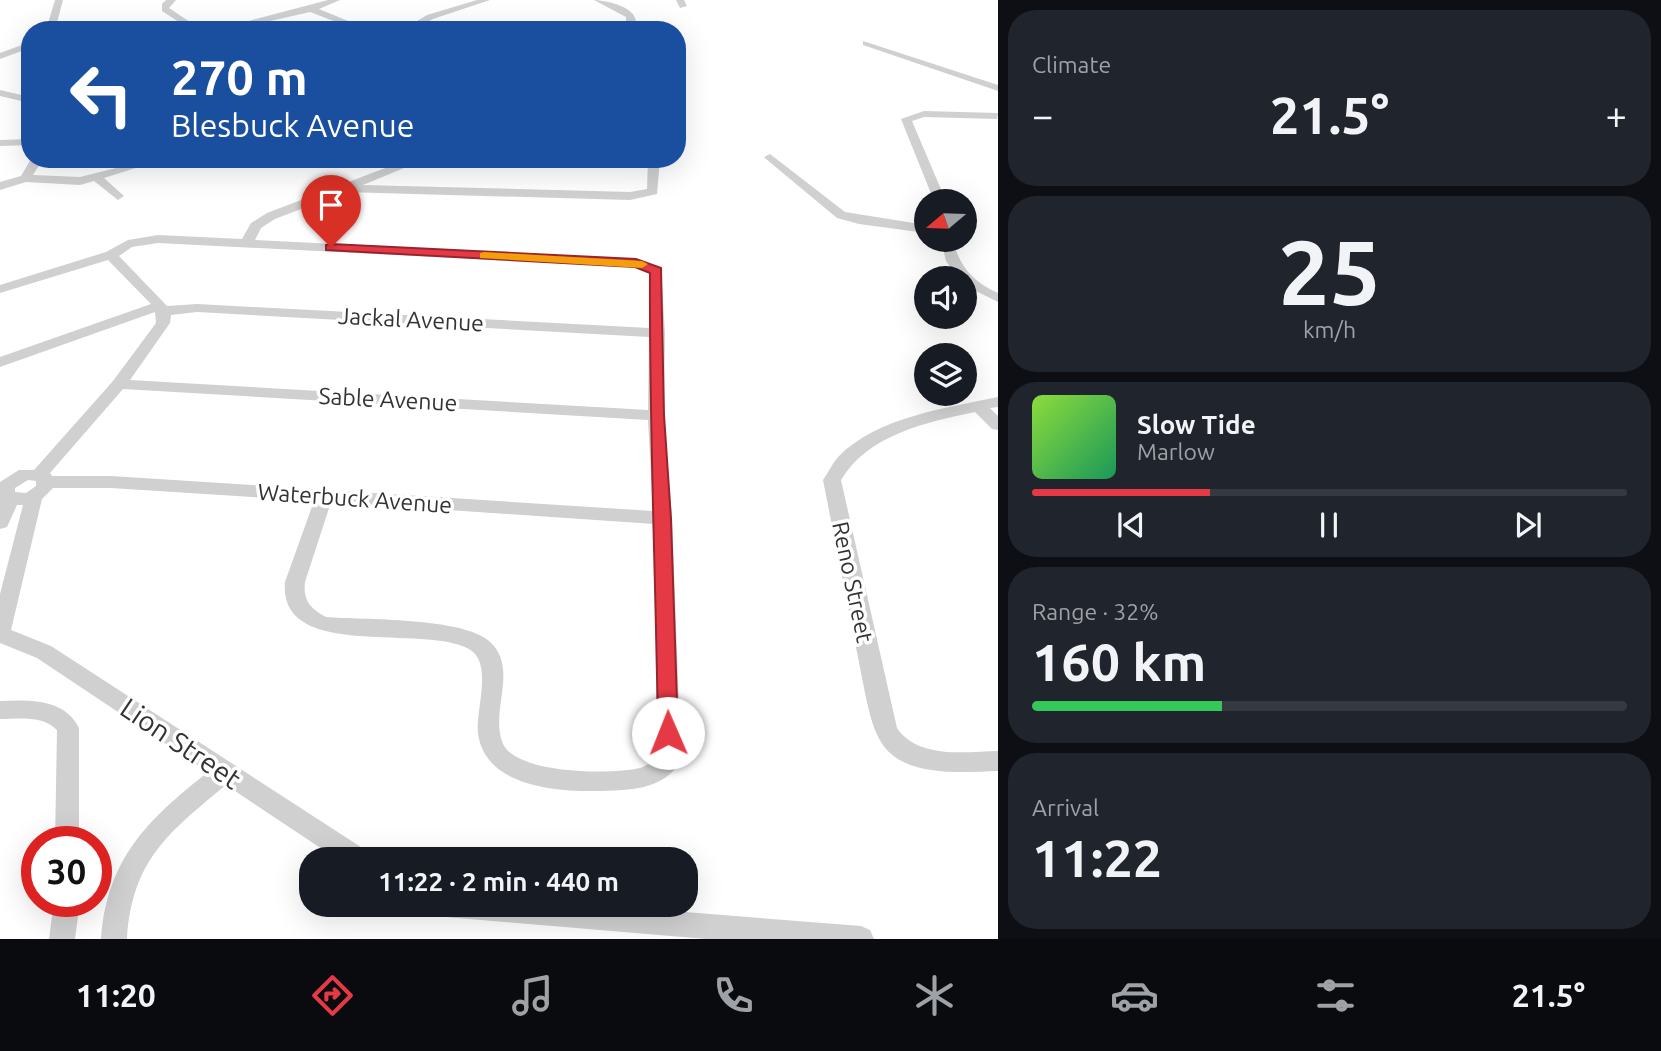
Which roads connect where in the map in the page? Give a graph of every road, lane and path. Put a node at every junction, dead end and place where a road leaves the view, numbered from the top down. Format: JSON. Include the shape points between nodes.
{"nodes":[{"id":1,"x":59,"y":0,"type":"edge"},
{"id":2,"x":172,"y":0,"type":"edge"},
{"id":3,"x":336,"y":0,"type":"edge"},
{"id":4,"x":486,"y":0,"type":"edge"},
{"id":5,"x":598,"y":0,"type":"edge"},
{"id":6,"x":312,"y":9,"type":"junction"},
{"id":7,"x":53,"y":21,"type":"edge"},
{"id":8,"x":184,"y":21,"type":"edge"},
{"id":9,"x":258,"y":21,"type":"edge"},
{"id":10,"x":343,"y":21,"type":"edge"},
{"id":11,"x":423,"y":21,"type":"edge"},
{"id":12,"x":631,"y":21,"type":"edge"},
{"id":13,"x":866,"y":43,"type":"dead end"},
{"id":14,"x":21,"y":48,"type":"edge"},
{"id":15,"x":0,"y":56,"type":"edge"},
{"id":16,"x":998,"y":88,"type":"edge"},
{"id":17,"x":0,"y":93,"type":"edge"},
{"id":18,"x":21,"y":98,"type":"edge"},
{"id":19,"x":997,"y":116,"type":"edge"},
{"id":20,"x":21,"y":142,"type":"edge"},
{"id":21,"x":0,"y":143,"type":"edge"},
{"id":22,"x":771,"y":157,"type":"dead end"},
{"id":23,"x":31,"y":168,"type":"edge"},
{"id":24,"x":129,"y":168,"type":"edge"},
{"id":25,"x":395,"y":168,"type":"edge"},
{"id":26,"x":654,"y":168,"type":"edge"},
{"id":27,"x":96,"y":177,"type":"junction"},
{"id":28,"x":25,"y":178,"type":"junction"},
{"id":29,"x":0,"y":186,"type":"edge"},
{"id":30,"x":339,"y":188,"type":"junction"},
{"id":31,"x":935,"y":189,"type":"edge"},
{"id":32,"x":118,"y":196,"type":"dead end"},
{"id":33,"x":914,"y":227,"type":"edge"},
{"id":34,"x":247,"y":243,"type":"junction"},
{"id":35,"x":949,"y":252,"type":"edge"},
{"id":36,"x":111,"y":255,"type":"junction"},
{"id":37,"x":0,"y":289,"type":"edge"},
{"id":38,"x":998,"y":298,"type":"edge"},
{"id":39,"x":162,"y":309,"type":"junction"},
{"id":40,"x":658,"y":333,"type":"junction"},
{"id":41,"x":0,"y":362,"type":"edge"},
{"id":42,"x":119,"y":384,"type":"junction"},
{"id":43,"x":988,"y":404,"type":"edge"},
{"id":44,"x":656,"y":415,"type":"junction"},
{"id":45,"x":998,"y":425,"type":"edge"},
{"id":46,"x":40,"y":484,"type":"junction"},
{"id":47,"x":5,"y":493,"type":"edge"},
{"id":48,"x":324,"y":497,"type":"junction"},
{"id":49,"x":663,"y":519,"type":"junction"},
{"id":50,"x":0,"y":523,"type":"edge"},
{"id":51,"x":0,"y":634,"type":"edge"},
{"id":52,"x":0,"y":710,"type":"edge"},
{"id":53,"x":998,"y":761,"type":"edge"},
{"id":54,"x":224,"y":773,"type":"junction"},
{"id":55,"x":67,"y":826,"type":"edge"},
{"id":56,"x":339,"y":847,"type":"edge"},
{"id":57,"x":65,"y":917,"type":"edge"},
{"id":58,"x":592,"y":917,"type":"edge"},
{"id":59,"x":62,"y":939,"type":"edge"},
{"id":60,"x":114,"y":939,"type":"edge"},
{"id":61,"x":861,"y":939,"type":"edge"}],
"edges":[{"from":1,"to":7,"type":"street"},
{"from":2,"to":8,"type":"street","via":[[165,9]]},
{"from":3,"to":6,"type":"street"},
{"from":4,"to":11,"type":"street"},
{"from":5,"to":12,"type":"street","via":[[629,15]]},
{"from":6,"to":9,"type":"street"},
{"from":6,"to":10,"type":"street"},
{"from":13,"to":16,"type":"street"},
{"from":14,"to":15,"type":"street"},
{"from":17,"to":18,"type":"street"},
{"from":19,"to":31,"type":"street","via":[[924,114],[906,119]]},
{"from":20,"to":21,"type":"street"},
{"from":22,"to":33,"type":"street","via":[[841,215]]},
{"from":23,"to":28,"type":"street"},
{"from":24,"to":27,"type":"street"},
{"from":25,"to":30,"type":"street"},
{"from":26,"to":30,"type":"street","via":[[653,191],[630,196]]},
{"from":27,"to":28,"type":"street","via":[[73,182]]},
{"from":27,"to":32,"type":"street"},
{"from":28,"to":29,"type":"street"},
{"from":30,"to":34,"type":"street","via":[[264,219]]},
{"from":34,"to":36,"type":"street","via":[[158,239],[128,244]]},
{"from":34,"to":40,"type":"street","via":[[636,263],[656,271]]},
{"from":35,"to":38,"type":"street","via":[[963,277]]},
{"from":36,"to":37,"type":"street"},
{"from":36,"to":39,"type":"street"},
{"from":39,"to":40,"type":"street","name":"Jackal Avenue"},
{"from":39,"to":41,"type":"street","name":"Jackal Avenue"},
{"from":39,"to":42,"type":"street","via":[[163,323],[157,334]]},
{"from":40,"to":44,"type":"street"},
{"from":42,"to":44,"type":"street","name":"Sable Avenue"},
{"from":42,"to":46,"type":"street"},
{"from":43,"to":45,"type":"street","name":"Reno Street"},
{"from":43,"to":53,"type":"street","name":"Reno Street","via":[[920,422],[866,443],[835,472],[832,486],[887,731],[896,744],[929,758]]},
{"from":44,"to":49,"type":"street"},
{"from":46,"to":47,"type":"street","name":"Waterbuck Avenue"},
{"from":46,"to":48,"type":"street","name":"Waterbuck Avenue","via":[[87,480]]},
{"from":46,"to":51,"type":"street"},
{"from":47,"to":50,"type":"street"},
{"from":48,"to":49,"type":"street","name":"Waterbuck Avenue"},
{"from":48,"to":49,"type":"street","via":[[295,582],[297,605],[310,620],[463,636],[484,648],[493,666],[488,730],[492,746],[508,765],[522,772],[593,779],[635,779],[669,760]]},
{"from":51,"to":54,"type":"street","name":"Lion Street","via":[[44,652]]},
{"from":52,"to":55,"type":"street","via":[[55,714],[64,720],[68,728]]},
{"from":54,"to":56,"type":"street","name":"Lion Street"},
{"from":54,"to":60,"type":"street","via":[[141,848],[125,876]]},
{"from":57,"to":59,"type":"street"},
{"from":58,"to":61,"type":"street"}]}
